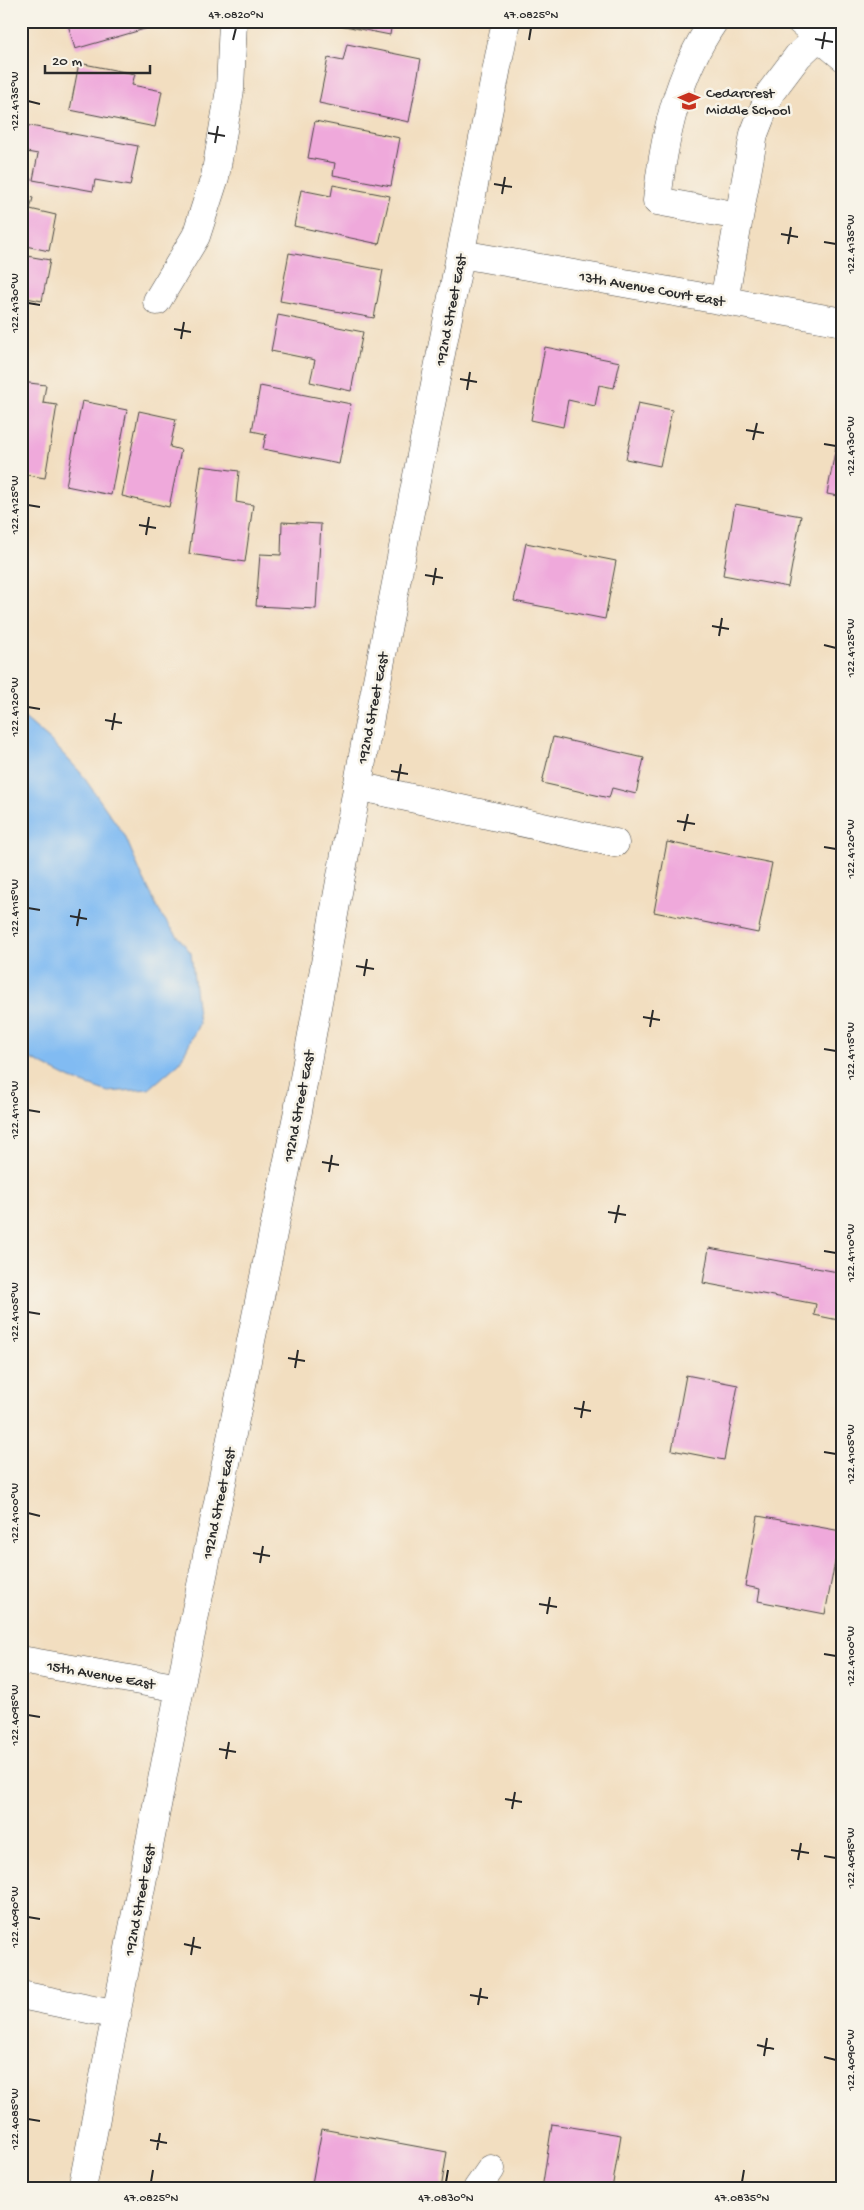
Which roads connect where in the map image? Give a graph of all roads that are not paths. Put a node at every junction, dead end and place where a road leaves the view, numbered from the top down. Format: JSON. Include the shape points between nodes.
{"nodes":[{"id":1,"x":232,"y":21,"type":"edge"},
{"id":2,"x":506,"y":21,"type":"edge"},
{"id":3,"x":714,"y":21,"type":"edge"},
{"id":4,"x":841,"y":21,"type":"edge"},
{"id":5,"x":810,"y":29,"type":"edge"},
{"id":6,"x":843,"y":57,"type":"edge"},
{"id":7,"x":739,"y":216,"type":"junction"},
{"id":8,"x":462,"y":254,"type":"junction"},
{"id":9,"x":157,"y":300,"type":"dead end"},
{"id":10,"x":724,"y":301,"type":"junction"},
{"id":11,"x":843,"y":322,"type":"edge"},
{"id":12,"x":357,"y":786,"type":"junction"},
{"id":13,"x":615,"y":842,"type":"dead end"},
{"id":14,"x":21,"y":1660,"type":"edge"},
{"id":15,"x":180,"y":1688,"type":"junction"},
{"id":16,"x":21,"y":1995,"type":"edge"},
{"id":17,"x":117,"y":2014,"type":"junction"},
{"id":18,"x":87,"y":2188,"type":"edge"}],
"edges":[{"from":1,"to":9,"type":"street","via":[[230,90],[215,176],[196,236]]},
{"from":2,"to":8,"type":"street","name":"192nd Street East"},
{"from":3,"to":7,"type":"street","via":[[695,53],[671,112],[657,201]]},
{"from":4,"to":5,"type":"street","via":[[828,28]]},
{"from":5,"to":6,"type":"street"},
{"from":5,"to":7,"type":"street","via":[[798,56],[770,93],[754,134]]},
{"from":7,"to":10,"type":"street"},
{"from":8,"to":10,"type":"street","name":"13th Avenue Court East"},
{"from":8,"to":12,"type":"street","name":"192nd Street East"},
{"from":10,"to":11,"type":"street","name":"13th Avenue Court East"},
{"from":12,"to":13,"type":"street"},
{"from":12,"to":15,"type":"street","name":"192nd Street East","via":[[298,1111]]},
{"from":14,"to":15,"type":"street","name":"15th Avenue East"},
{"from":15,"to":17,"type":"street","name":"192nd Street East"},
{"from":16,"to":17,"type":"street"},
{"from":17,"to":18,"type":"street","name":"192nd Street East"}]}
